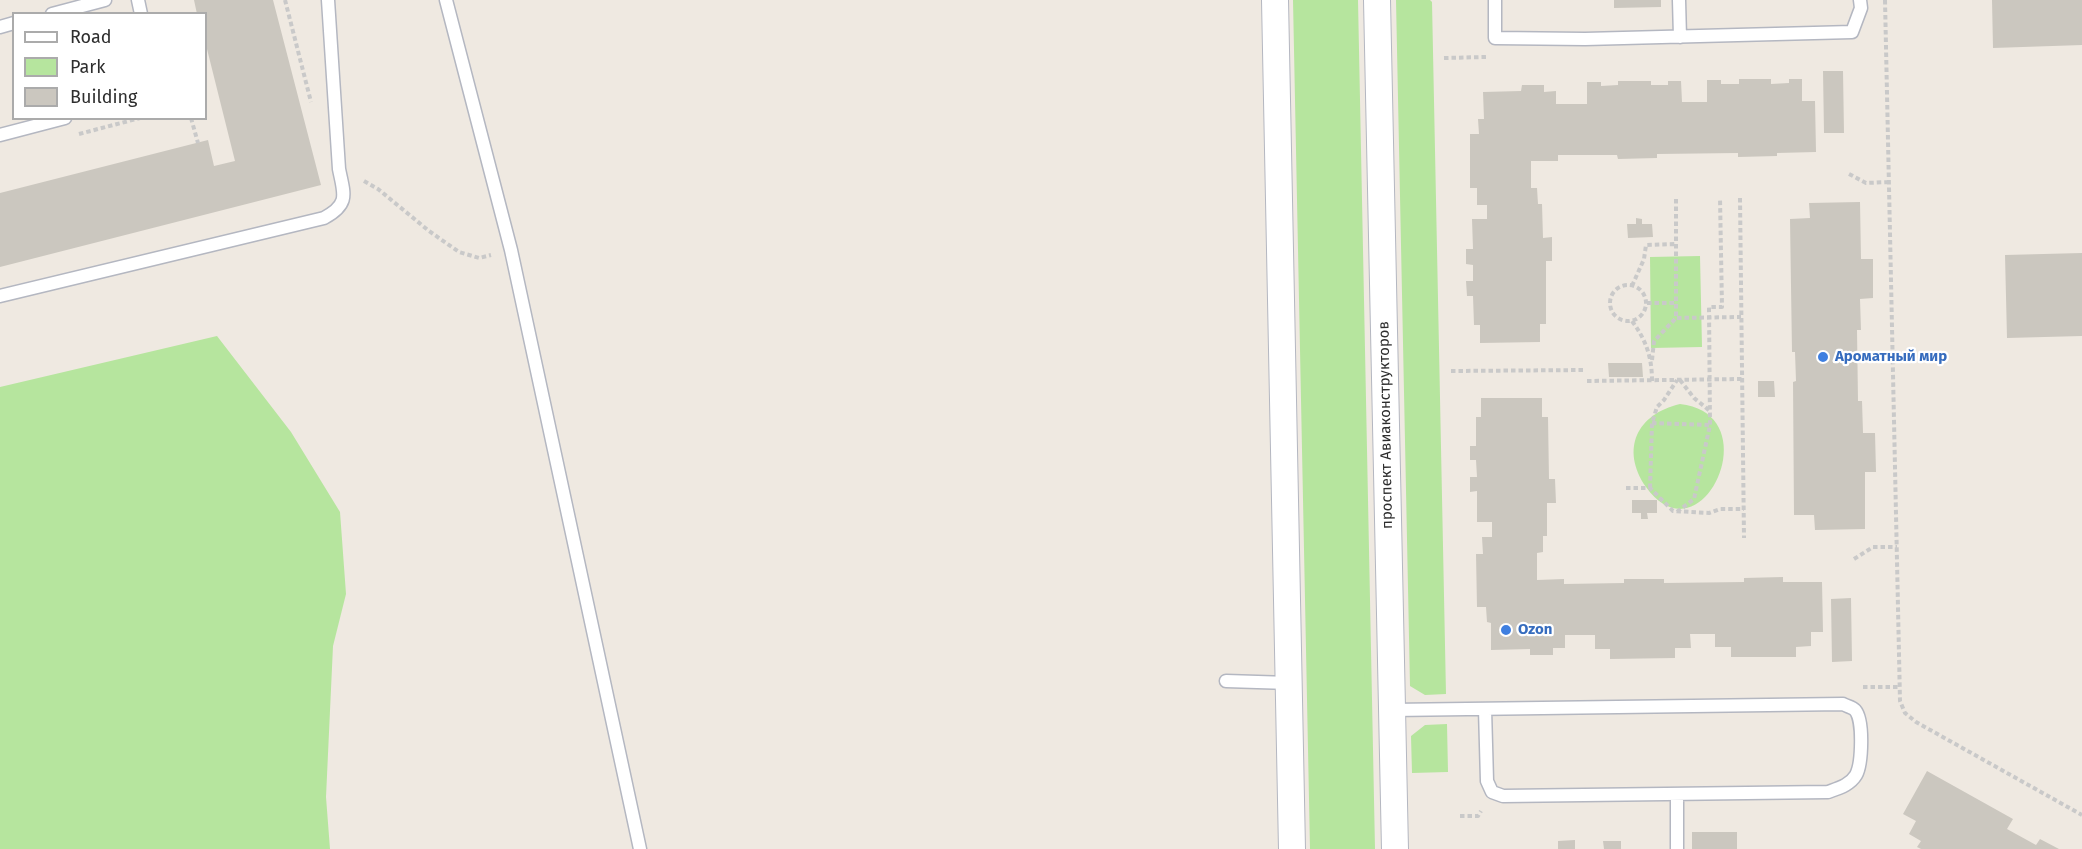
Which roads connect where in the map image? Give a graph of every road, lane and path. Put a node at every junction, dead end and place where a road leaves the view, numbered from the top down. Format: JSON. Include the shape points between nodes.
{"nodes":[{"id":1,"x":105,"y":0,"type":"edge"},
{"id":2,"x":285,"y":0,"type":"edge"},
{"id":3,"x":328,"y":0,"type":"edge"},
{"id":4,"x":446,"y":0,"type":"edge"},
{"id":5,"x":1275,"y":0,"type":"edge"},
{"id":6,"x":1377,"y":0,"type":"edge"},
{"id":7,"x":1495,"y":0,"type":"edge"},
{"id":8,"x":1679,"y":0,"type":"edge"},
{"id":9,"x":1860,"y":0,"type":"edge"},
{"id":10,"x":1886,"y":0,"type":"edge"},
{"id":11,"x":60,"y":12,"type":"edge"},
{"id":12,"x":1680,"y":37,"type":"junction"},
{"id":13,"x":311,"y":103,"type":"dead end"},
{"id":14,"x":57,"y":120,"type":"edge"},
{"id":15,"x":192,"y":120,"type":"edge"},
{"id":16,"x":0,"y":135,"type":"edge"},
{"id":17,"x":198,"y":143,"type":"dead end"},
{"id":18,"x":1849,"y":174,"type":"dead end"},
{"id":19,"x":363,"y":180,"type":"dead end"},
{"id":20,"x":1889,"y":182,"type":"junction"},
{"id":21,"x":1720,"y":198,"type":"dead end"},
{"id":22,"x":1740,"y":198,"type":"dead end"},
{"id":23,"x":1676,"y":199,"type":"dead end"},
{"id":24,"x":1675,"y":244,"type":"junction"},
{"id":25,"x":511,"y":250,"type":"junction"},
{"id":26,"x":1632,"y":286,"type":"junction"},
{"id":27,"x":0,"y":296,"type":"edge"},
{"id":28,"x":1647,"y":303,"type":"junction"},
{"id":29,"x":1676,"y":303,"type":"junction"},
{"id":30,"x":1676,"y":318,"type":"junction"},
{"id":31,"x":1709,"y":318,"type":"junction"},
{"id":32,"x":1741,"y":318,"type":"junction"},
{"id":33,"x":1632,"y":321,"type":"junction"},
{"id":34,"x":1652,"y":364,"type":"junction"},
{"id":35,"x":1586,"y":370,"type":"dead end"},
{"id":36,"x":1451,"y":371,"type":"dead end"},
{"id":37,"x":1742,"y":379,"type":"junction"},
{"id":38,"x":1679,"y":380,"type":"junction"},
{"id":39,"x":1710,"y":380,"type":"junction"},
{"id":40,"x":1587,"y":381,"type":"dead end"},
{"id":41,"x":1652,"y":381,"type":"junction"},
{"id":42,"x":1710,"y":411,"type":"junction"},
{"id":43,"x":1653,"y":423,"type":"junction"},
{"id":44,"x":1710,"y":425,"type":"junction"},
{"id":45,"x":1626,"y":488,"type":"dead end"},
{"id":46,"x":1650,"y":488,"type":"junction"},
{"id":47,"x":1744,"y":509,"type":"junction"},
{"id":48,"x":1677,"y":512,"type":"junction"},
{"id":49,"x":1744,"y":538,"type":"dead end"},
{"id":50,"x":1897,"y":547,"type":"junction"},
{"id":51,"x":1854,"y":559,"type":"dead end"},
{"id":52,"x":1226,"y":681,"type":"dead end"},
{"id":53,"x":1289,"y":683,"type":"junction"},
{"id":54,"x":1485,"y":709,"type":"junction"},
{"id":55,"x":1392,"y":710,"type":"junction"},
{"id":56,"x":1677,"y":794,"type":"junction"},
{"id":57,"x":2082,"y":815,"type":"edge"},
{"id":58,"x":640,"y":849,"type":"edge"},
{"id":59,"x":1292,"y":849,"type":"edge"},
{"id":60,"x":1395,"y":849,"type":"edge"},
{"id":61,"x":1677,"y":849,"type":"edge"}],
"edges":[{"from":1,"to":11,"type":"lane"},
{"from":2,"to":13,"type":"path"},
{"from":3,"to":27,"type":"lane","via":[[344,195],[338,210],[324,218]]},
{"from":4,"to":25,"type":"lane"},
{"from":5,"to":53,"type":"street"},
{"from":6,"to":55,"type":"street","name":"проспект Авиаконструкторов"},
{"from":7,"to":12,"type":"lane","via":[[1495,38]]},
{"from":8,"to":12,"type":"lane"},
{"from":9,"to":12,"type":"lane","via":[[1852,32]]},
{"from":10,"to":20,"type":"path"},
{"from":14,"to":16,"type":"lane"},
{"from":15,"to":17,"type":"path"},
{"from":18,"to":20,"type":"path","via":[[1866,183]]},
{"from":19,"to":25,"type":"path","via":[[459,252],[479,258]]},
{"from":20,"to":50,"type":"path"},
{"from":21,"to":31,"type":"path","via":[[1722,307],[1709,307]]},
{"from":22,"to":32,"type":"path"},
{"from":23,"to":24,"type":"path"},
{"from":24,"to":26,"type":"path","via":[[1646,245],[1642,266]]},
{"from":24,"to":29,"type":"path"},
{"from":25,"to":58,"type":"lane"},
{"from":26,"to":28,"type":"path","via":[[1645,295]]},
{"from":26,"to":33,"type":"path","via":[[1617,290],[1611,303],[1617,317]]},
{"from":28,"to":29,"type":"path"},
{"from":28,"to":33,"type":"path","via":[[1645,311]]},
{"from":29,"to":30,"type":"path"},
{"from":30,"to":31,"type":"path"},
{"from":30,"to":34,"type":"path","via":[[1654,341]]},
{"from":31,"to":32,"type":"path"},
{"from":31,"to":39,"type":"path"},
{"from":32,"to":37,"type":"path"},
{"from":33,"to":34,"type":"path","via":[[1642,334]]},
{"from":34,"to":41,"type":"path"},
{"from":35,"to":36,"type":"path"},
{"from":37,"to":39,"type":"path"},
{"from":37,"to":47,"type":"path"},
{"from":38,"to":39,"type":"path"},
{"from":38,"to":41,"type":"path"},
{"from":38,"to":42,"type":"path"},
{"from":38,"to":43,"type":"path","via":[[1657,407]]},
{"from":39,"to":42,"type":"path"},
{"from":40,"to":41,"type":"path"},
{"from":42,"to":44,"type":"path"},
{"from":43,"to":44,"type":"path"},
{"from":43,"to":46,"type":"path"},
{"from":44,"to":48,"type":"path","via":[[1694,500]]},
{"from":45,"to":46,"type":"path"},
{"from":46,"to":48,"type":"path"},
{"from":47,"to":48,"type":"path"},
{"from":47,"to":49,"type":"path"},
{"from":50,"to":51,"type":"path","via":[[1873,547]]},
{"from":50,"to":57,"type":"path","via":[[1900,701],[1905,713]]},
{"from":52,"to":53,"type":"lane"},
{"from":53,"to":59,"type":"street"},
{"from":54,"to":55,"type":"lane"},
{"from":54,"to":56,"type":"lane","via":[[1486,781],[1492,792],[1503,796]]},
{"from":54,"to":56,"type":"lane","via":[[1842,704],[1855,710],[1860,721],[1861,758],[1856,775],[1844,786],[1828,792]]},
{"from":55,"to":60,"type":"street","name":"проспект Авиаконструкторов"},
{"from":56,"to":61,"type":"lane"}]}
